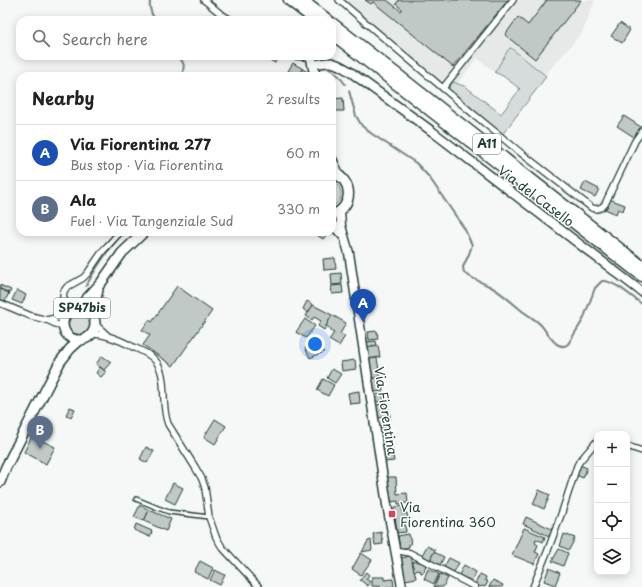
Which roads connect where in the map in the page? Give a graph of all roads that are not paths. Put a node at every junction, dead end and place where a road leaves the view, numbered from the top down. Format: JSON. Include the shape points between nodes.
{"nodes":[{"id":1,"x":204,"y":0,"type":"edge"},
{"id":2,"x":289,"y":0,"type":"edge"},
{"id":3,"x":302,"y":0,"type":"edge"},
{"id":4,"x":339,"y":0,"type":"edge"},
{"id":5,"x":513,"y":0,"type":"edge"},
{"id":6,"x":224,"y":16,"type":"edge"},
{"id":7,"x":310,"y":16,"type":"edge"},
{"id":8,"x":323,"y":16,"type":"edge"},
{"id":9,"x":336,"y":26,"type":"edge"},
{"id":10,"x":336,"y":37,"type":"edge"},
{"id":11,"x":312,"y":60,"type":"edge"},
{"id":12,"x":317,"y":60,"type":"edge"},
{"id":13,"x":314,"y":72,"type":"edge"},
{"id":14,"x":443,"y":88,"type":"junction"},
{"id":15,"x":642,"y":131,"type":"edge"},
{"id":16,"x":336,"y":175,"type":"edge"},
{"id":17,"x":336,"y":213,"type":"edge"},
{"id":18,"x":336,"y":229,"type":"edge"},
{"id":19,"x":116,"y":236,"type":"edge"},
{"id":20,"x":139,"y":236,"type":"edge"},
{"id":21,"x":346,"y":240,"type":"junction"},
{"id":22,"x":642,"y":266,"type":"edge"},
{"id":23,"x":642,"y":276,"type":"edge"},
{"id":24,"x":101,"y":283,"type":"junction"},
{"id":25,"x":642,"y":292,"type":"edge"},
{"id":26,"x":0,"y":303,"type":"edge"},
{"id":27,"x":79,"y":307,"type":"junction"},
{"id":28,"x":68,"y":312,"type":"junction"},
{"id":29,"x":92,"y":314,"type":"junction"},
{"id":30,"x":46,"y":320,"type":"junction"},
{"id":31,"x":96,"y":325,"type":"junction"},
{"id":32,"x":64,"y":330,"type":"junction"},
{"id":33,"x":92,"y":334,"type":"junction"},
{"id":34,"x":108,"y":336,"type":"junction"},
{"id":35,"x":80,"y":340,"type":"junction"},
{"id":36,"x":60,"y":362,"type":"junction"},
{"id":37,"x":594,"y":444,"type":"edge"},
{"id":38,"x":630,"y":447,"type":"edge"},
{"id":39,"x":642,"y":451,"type":"edge"},
{"id":40,"x":0,"y":482,"type":"edge"},
{"id":41,"x":136,"y":499,"type":"dead end"},
{"id":42,"x":209,"y":517,"type":"junction"},
{"id":43,"x":395,"y":552,"type":"junction"},
{"id":44,"x":259,"y":587,"type":"edge"},
{"id":45,"x":402,"y":587,"type":"edge"},
{"id":46,"x":475,"y":587,"type":"edge"},
{"id":47,"x":533,"y":587,"type":"edge"}],
"edges":[{"from":1,"to":6,"type":"street"},
{"from":2,"to":7,"type":"highway"},
{"from":3,"to":8,"type":"highway"},
{"from":4,"to":14,"type":"street"},
{"from":5,"to":14,"type":"street"},
{"from":9,"to":22,"type":"highway","number":"A11"},
{"from":10,"to":23,"type":"highway","number":"A11"},
{"from":11,"to":13,"type":"main road"},
{"from":12,"to":25,"type":"street","name":"Via del Casello","via":[[341,66],[372,86]]},
{"from":14,"to":15,"type":"street","via":[[527,158],[594,209],[605,204]]},
{"from":16,"to":17,"type":"main road","via":[[346,184],[348,191],[347,202]]},
{"from":17,"to":21,"type":"street","name":"Via Fiorentina"},
{"from":18,"to":21,"type":"street","name":"Via Fiorentina"},
{"from":19,"to":28,"type":"street","via":[[87,274],[64,291],[63,297]]},
{"from":20,"to":24,"type":"main road","number":"SP47bis","via":[[122,253]]},
{"from":21,"to":43,"type":"street","name":"Via Fiorentina"},
{"from":24,"to":27,"type":"main road","number":"SP47bis"},
{"from":24,"to":29,"type":"main road","number":"SP47bis"},
{"from":26,"to":30,"type":"street"},
{"from":27,"to":28,"type":"main road","number":"SP47bis"},
{"from":27,"to":29,"type":"main road","number":"SP47bis","via":[[87,309]]},
{"from":28,"to":30,"type":"street"},
{"from":28,"to":32,"type":"main road","number":"SP47bis","via":[[63,321]]},
{"from":29,"to":31,"type":"main road","number":"SP47bis"},
{"from":30,"to":32,"type":"street"},
{"from":31,"to":33,"type":"main road","number":"SP47bis"},
{"from":31,"to":34,"type":"street"},
{"from":32,"to":35,"type":"main road","number":"SP47bis","via":[[72,338]]},
{"from":32,"to":36,"type":"main road","number":"SP47bis","via":[[64,348]]},
{"from":33,"to":34,"type":"street"},
{"from":33,"to":35,"type":"main road","number":"SP47bis"},
{"from":34,"to":42,"type":"street","via":[[147,354],[156,362],[161,372],[165,418],[202,479]]},
{"from":35,"to":36,"type":"main road","number":"SP47bis"},
{"from":36,"to":40,"type":"main road","number":"SP47bis"},
{"from":37,"to":47,"type":"street","via":[[577,466]]},
{"from":38,"to":39,"type":"street"},
{"from":41,"to":42,"type":"lane","via":[[169,512]]},
{"from":42,"to":44,"type":"street","via":[[222,547]]},
{"from":43,"to":45,"type":"street","name":"Via Fiorentina"},
{"from":43,"to":46,"type":"street","via":[[410,553]]}]}
